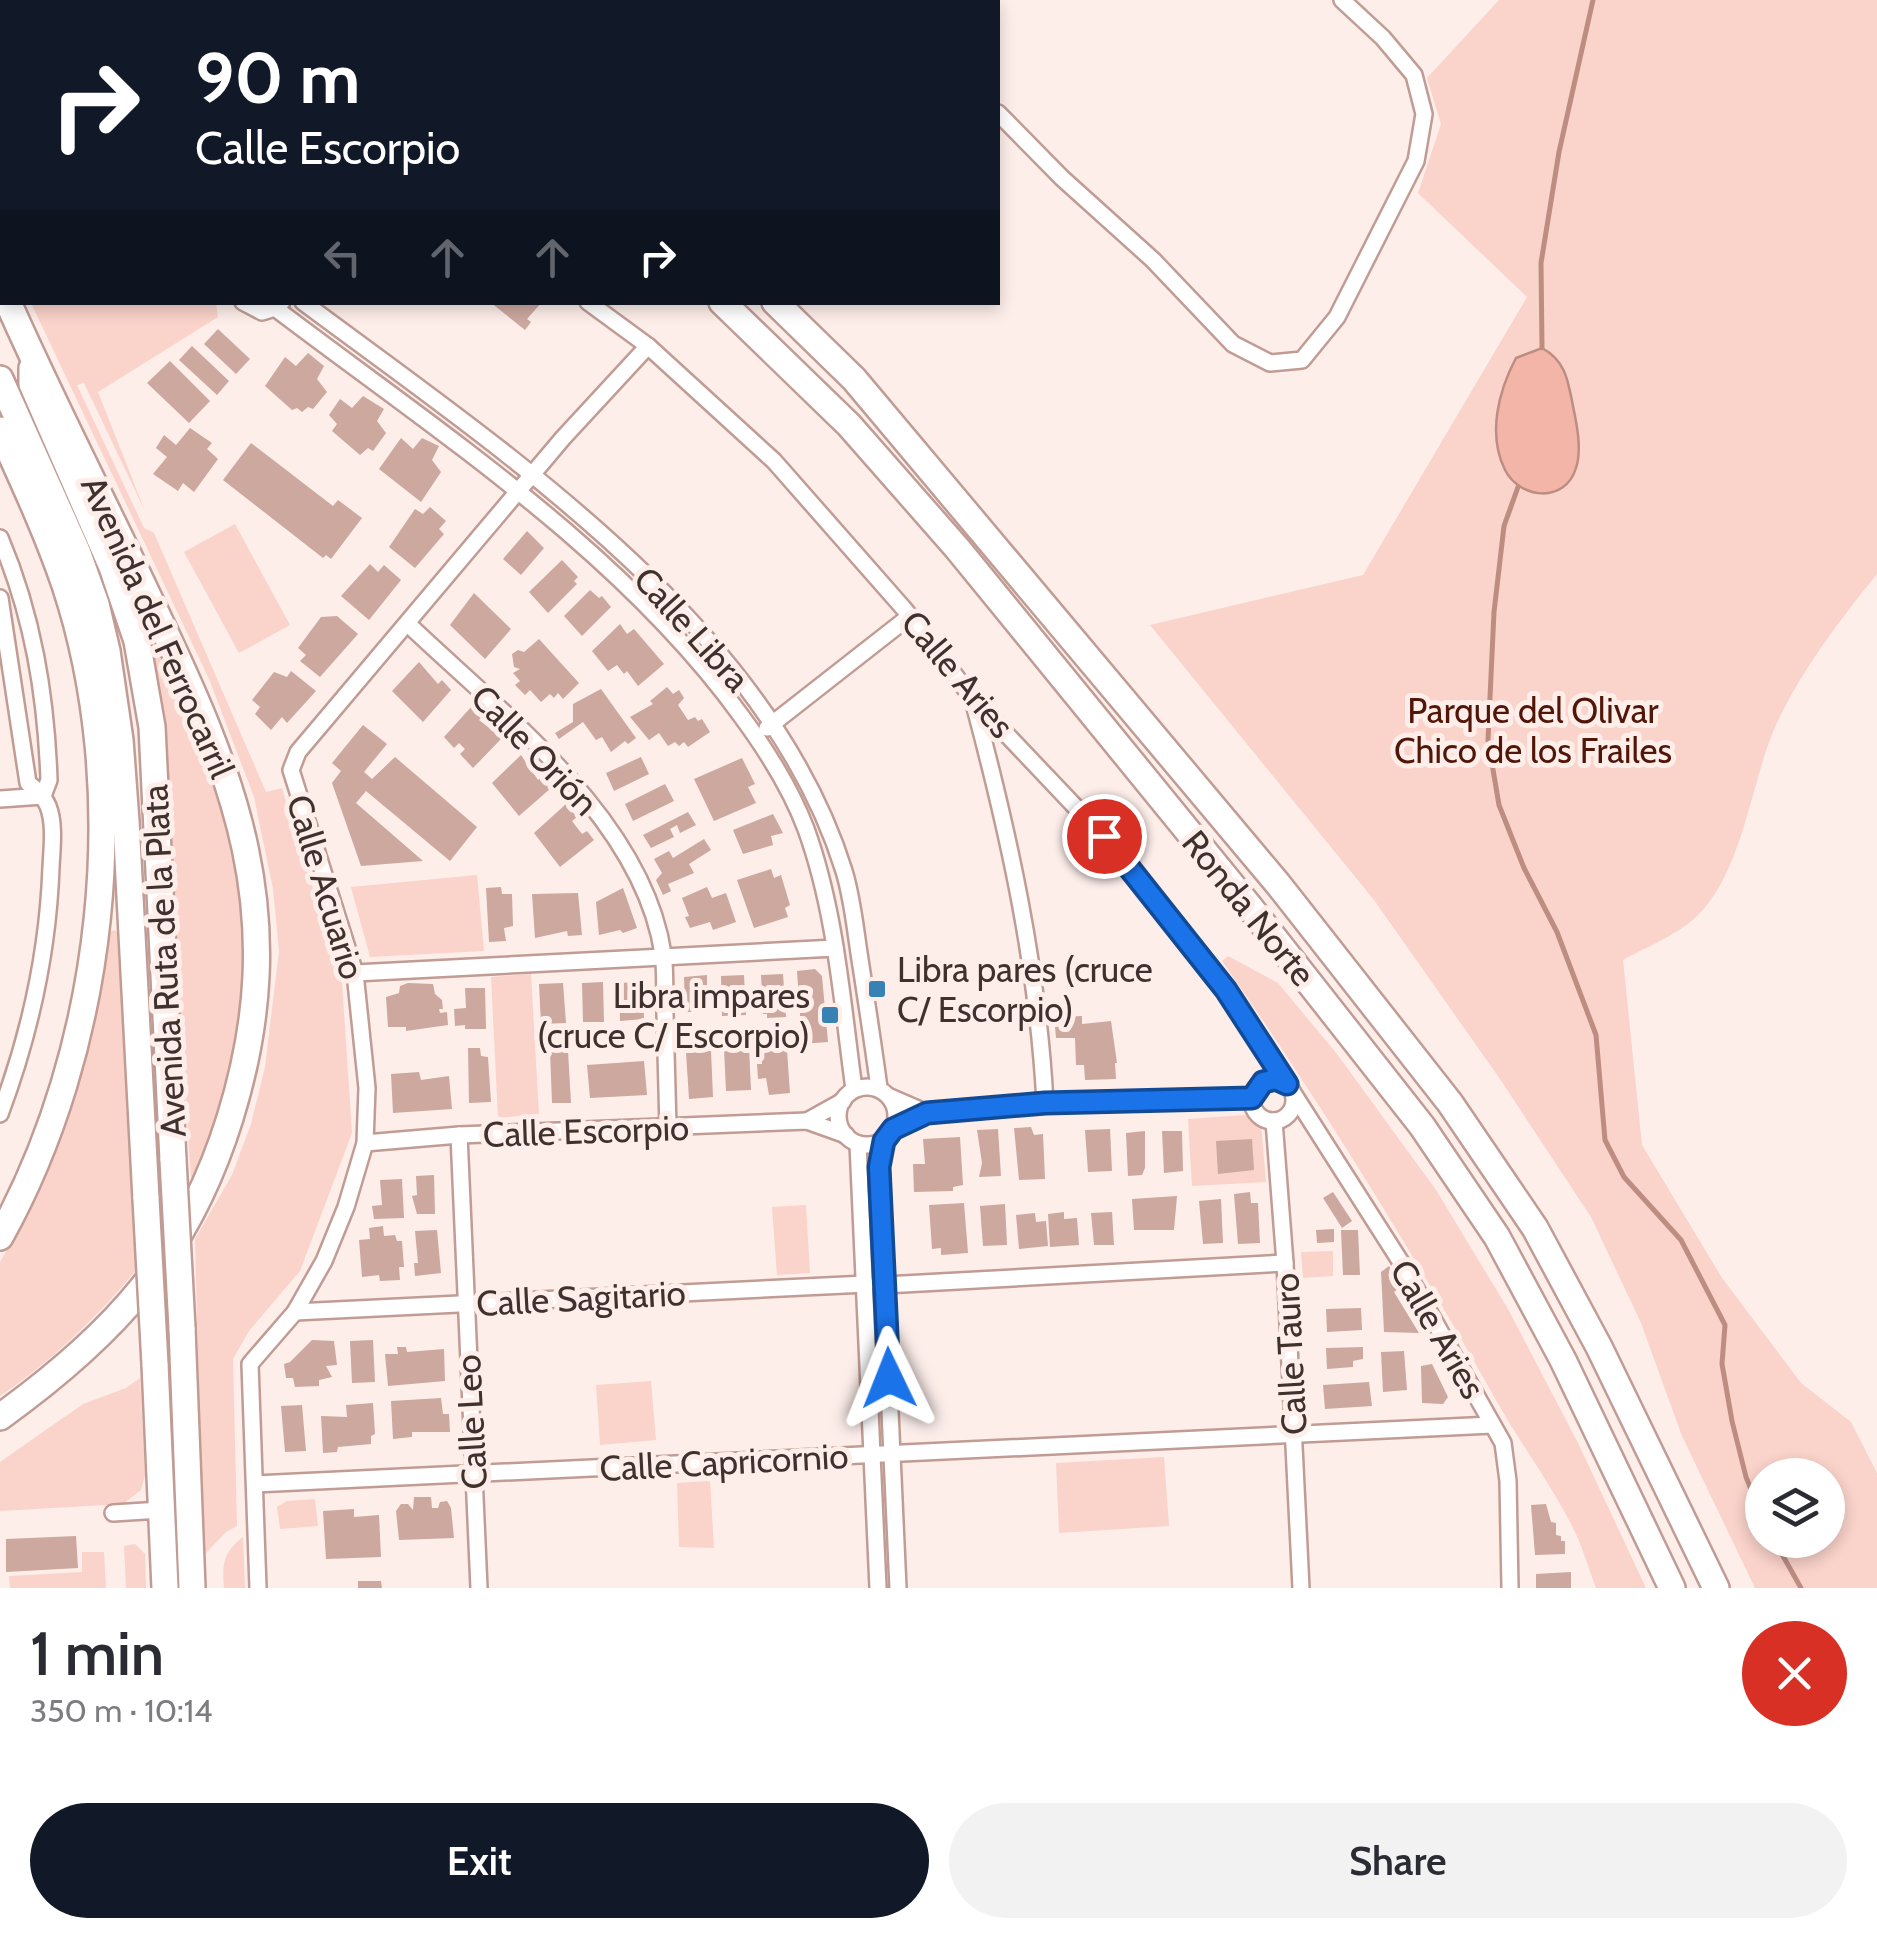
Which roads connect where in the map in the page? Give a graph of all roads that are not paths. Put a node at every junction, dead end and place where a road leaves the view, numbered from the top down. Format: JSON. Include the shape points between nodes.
{"nodes":[{"id":1,"x":1342,"y":0,"type":"edge"},
{"id":2,"x":1000,"y":115,"type":"edge"},
{"id":3,"x":9,"y":305,"type":"edge"},
{"id":4,"x":247,"y":305,"type":"edge"},
{"id":5,"x":307,"y":305,"type":"edge"},
{"id":6,"x":592,"y":305,"type":"edge"},
{"id":7,"x":725,"y":305,"type":"edge"},
{"id":8,"x":778,"y":305,"type":"edge"},
{"id":9,"x":278,"y":306,"type":"edge"},
{"id":10,"x":648,"y":346,"type":"junction"},
{"id":11,"x":32,"y":356,"type":"junction"},
{"id":12,"x":0,"y":380,"type":"edge"},
{"id":13,"x":0,"y":430,"type":"edge"},
{"id":14,"x":533,"y":476,"type":"junction"},
{"id":15,"x":517,"y":492,"type":"junction"},
{"id":16,"x":0,"y":538,"type":"edge"},
{"id":17,"x":0,"y":598,"type":"edge"},
{"id":18,"x":27,"y":614,"type":"junction"},
{"id":19,"x":910,"y":616,"type":"junction"},
{"id":20,"x":4,"y":618,"type":"junction"},
{"id":21,"x":408,"y":624,"type":"junction"},
{"id":22,"x":40,"y":670,"type":"junction"},
{"id":23,"x":14,"y":676,"type":"junction"},
{"id":24,"x":973,"y":699,"type":"junction"},
{"id":25,"x":773,"y":723,"type":"junction"},
{"id":26,"x":756,"y":736,"type":"junction"},
{"id":27,"x":43,"y":796,"type":"junction"},
{"id":28,"x":0,"y":799,"type":"edge"},
{"id":29,"x":835,"y":948,"type":"junction"},
{"id":30,"x":663,"y":956,"type":"junction"},
{"id":31,"x":355,"y":973,"type":"junction"},
{"id":32,"x":1290,"y":1089,"type":"junction"},
{"id":33,"x":885,"y":1093,"type":"junction"},
{"id":34,"x":848,"y":1095,"type":"junction"},
{"id":35,"x":1252,"y":1098,"type":"junction"},
{"id":36,"x":1045,"y":1103,"type":"junction"},
{"id":37,"x":927,"y":1113,"type":"junction"},
{"id":38,"x":0,"y":1114,"type":"edge"},
{"id":39,"x":808,"y":1121,"type":"junction"},
{"id":40,"x":1274,"y":1121,"type":"junction"},
{"id":41,"x":668,"y":1128,"type":"junction"},
{"id":42,"x":459,"y":1135,"type":"junction"},
{"id":43,"x":888,"y":1135,"type":"junction"},
{"id":44,"x":852,"y":1140,"type":"junction"},
{"id":45,"x":365,"y":1143,"type":"junction"},
{"id":46,"x":0,"y":1237,"type":"edge"},
{"id":47,"x":1285,"y":1263,"type":"junction"},
{"id":48,"x":866,"y":1284,"type":"junction"},
{"id":49,"x":885,"y":1284,"type":"junction"},
{"id":50,"x":466,"y":1304,"type":"junction"},
{"id":51,"x":295,"y":1312,"type":"junction"},
{"id":52,"x":0,"y":1417,"type":"edge"},
{"id":53,"x":1492,"y":1425,"type":"junction"},
{"id":54,"x":1294,"y":1434,"type":"junction"},
{"id":55,"x":892,"y":1454,"type":"junction"},
{"id":56,"x":872,"y":1456,"type":"junction"},
{"id":57,"x":474,"y":1474,"type":"junction"},
{"id":58,"x":255,"y":1484,"type":"junction"},
{"id":59,"x":160,"y":1510,"type":"junction"},
{"id":60,"x":113,"y":1514,"type":"dead end"},
{"id":61,"x":165,"y":1588,"type":"edge"},
{"id":62,"x":192,"y":1588,"type":"edge"},
{"id":63,"x":258,"y":1588,"type":"edge"},
{"id":64,"x":478,"y":1588,"type":"edge"},
{"id":65,"x":878,"y":1588,"type":"edge"},
{"id":66,"x":898,"y":1588,"type":"edge"},
{"id":67,"x":1301,"y":1588,"type":"edge"},
{"id":68,"x":1510,"y":1588,"type":"edge"},
{"id":69,"x":1672,"y":1588,"type":"edge"},
{"id":70,"x":1716,"y":1588,"type":"edge"}],
"edges":[{"from":1,"to":2,"type":"street","via":[[1414,75],[1424,114],[1416,161],[1336,317],[1302,360],[1270,363],[1233,344]]},
{"from":3,"to":11,"type":"main road","name":"Avenida del Ferrocarril"},
{"from":4,"to":9,"type":"street","via":[[255,312]]},
{"from":5,"to":14,"type":"street","name":"Calle Libra"},
{"from":6,"to":10,"type":"street","name":"Calle Aries"},
{"from":7,"to":69,"type":"main road","name":"Ronda Norte","via":[[849,425],[957,548],[1422,1126],[1522,1283]]},
{"from":8,"to":70,"type":"main road","name":"Ronda Norte","via":[[854,380],[1278,884],[1450,1102],[1536,1228]]},
{"from":9,"to":15,"type":"street","name":"Calle Libra"},
{"from":10,"to":14,"type":"street","name":"Calle Acuario"},
{"from":10,"to":19,"type":"street","name":"Calle Aries","via":[[774,460]]},
{"from":11,"to":52,"type":"main road","name":"Avenida del Ferrocarril","via":[[214,738],[245,839],[257,984],[246,1063],[219,1154],[169,1252],[113,1324]]},
{"from":11,"to":62,"type":"main road","name":"Avenida Ruta de la Plata","bridge":true,"via":[[32,384],[137,641],[154,762]]},
{"from":12,"to":59,"type":"main road","name":"Avenida Ruta de la Plata","bridge":true,"via":[[96,604],[120,740]]},
{"from":13,"to":46,"type":"main road","name":"Avenida del Ferrocarril","via":[[66,587],[91,696],[102,812],[97,924],[77,1036],[47,1137]]},
{"from":14,"to":15,"type":"street","name":"Calle Acuario"},
{"from":14,"to":25,"type":"street","name":"Calle Libra","via":[[628,558]]},
{"from":15,"to":21,"type":"street","name":"Calle Acuario"},
{"from":15,"to":26,"type":"street","name":"Calle Libra","via":[[649,609]]},
{"from":16,"to":18,"type":"street"},
{"from":17,"to":20,"type":"street"},
{"from":18,"to":20,"type":"street"},
{"from":18,"to":22,"type":"street"},
{"from":19,"to":24,"type":"street","name":"Calle Aries"},
{"from":19,"to":25,"type":"street"},
{"from":20,"to":23,"type":"street"},
{"from":21,"to":30,"type":"street","name":"Calle Orión","via":[[583,791],[643,888]]},
{"from":21,"to":31,"type":"street","name":"Calle Acuario","via":[[298,752],[291,770]]},
{"from":22,"to":23,"type":"street"},
{"from":22,"to":27,"type":"street","via":[[49,780]]},
{"from":23,"to":27,"type":"street","via":[[28,784]]},
{"from":24,"to":32,"type":"street","name":"Calle Aries","via":[[1104,836],[1226,990]]},
{"from":24,"to":36,"type":"street","via":[[1027,935]]},
{"from":25,"to":26,"type":"street"},
{"from":25,"to":33,"type":"street","name":"Calle Libra","via":[[824,815],[845,874]]},
{"from":26,"to":29,"type":"street","name":"Calle Libra","via":[[805,826]]},
{"from":27,"to":28,"type":"street"},
{"from":27,"to":38,"type":"street","via":[[52,851],[46,942],[27,1033]]},
{"from":29,"to":30,"type":"street"},
{"from":29,"to":34,"type":"street","name":"Calle Libra"},
{"from":30,"to":31,"type":"street"},
{"from":30,"to":41,"type":"street","name":"Calle Orión"},
{"from":31,"to":45,"type":"street","name":"Calle Acuario","via":[[368,1088]]},
{"from":32,"to":35,"type":"street","via":[[1276,1079],[1263,1082]]},
{"from":32,"to":40,"type":"street","via":[[1292,1110]]},
{"from":32,"to":53,"type":"street","name":"Calle Aries","via":[[1402,1264]]},
{"from":33,"to":34,"type":"street","via":[[865,1086]]},
{"from":33,"to":37,"type":"street"},
{"from":33,"to":43,"type":"street","via":[[895,1113]]},
{"from":34,"to":39,"type":"street","name":"Calle Escorpio"},
{"from":34,"to":44,"type":"street","via":[[839,1118]]},
{"from":35,"to":36,"type":"street"},
{"from":35,"to":40,"type":"street","via":[[1260,1116]]},
{"from":36,"to":37,"type":"street"},
{"from":37,"to":43,"type":"street"},
{"from":39,"to":41,"type":"street","name":"Calle Escorpio"},
{"from":39,"to":44,"type":"street","name":"Calle Escorpio"},
{"from":40,"to":47,"type":"street","name":"Calle Tauro"},
{"from":41,"to":42,"type":"street","name":"Calle Escorpio"},
{"from":42,"to":45,"type":"street","name":"Calle Escorpio"},
{"from":42,"to":50,"type":"street","name":"Calle Leo"},
{"from":43,"to":44,"type":"street","via":[[872,1146]]},
{"from":43,"to":49,"type":"street","via":[[879,1167]]},
{"from":44,"to":48,"type":"street"},
{"from":45,"to":51,"type":"street","name":"Calle Acuario","via":[[324,1262]]},
{"from":47,"to":49,"type":"street"},
{"from":47,"to":54,"type":"street","name":"Calle Tauro"},
{"from":48,"to":50,"type":"street","name":"Calle Sagitario"},
{"from":48,"to":56,"type":"street"},
{"from":49,"to":55,"type":"street"},
{"from":50,"to":51,"type":"street","name":"Calle Sagitario"},
{"from":50,"to":57,"type":"street","name":"Calle Leo"},
{"from":51,"to":58,"type":"street","name":"Calle Acuario","via":[[250,1364]]},
{"from":53,"to":54,"type":"street","name":"Calle Capricornio"},
{"from":53,"to":68,"type":"street","name":"Calle Aries","via":[[1508,1481]]},
{"from":54,"to":55,"type":"street","name":"Calle Capricornio"},
{"from":54,"to":67,"type":"street","name":"Calle Tauro"},
{"from":55,"to":56,"type":"street","name":"Calle Capricornio"},
{"from":55,"to":66,"type":"street"},
{"from":56,"to":57,"type":"street","name":"Calle Capricornio"},
{"from":56,"to":65,"type":"street"},
{"from":57,"to":58,"type":"street","name":"Calle Capricornio"},
{"from":57,"to":64,"type":"street","name":"Calle Leo"},
{"from":58,"to":63,"type":"street","name":"Calle Acuario"},
{"from":59,"to":60,"type":"street"},
{"from":59,"to":61,"type":"main road","name":"Avenida Ruta de la Plata"}]}
